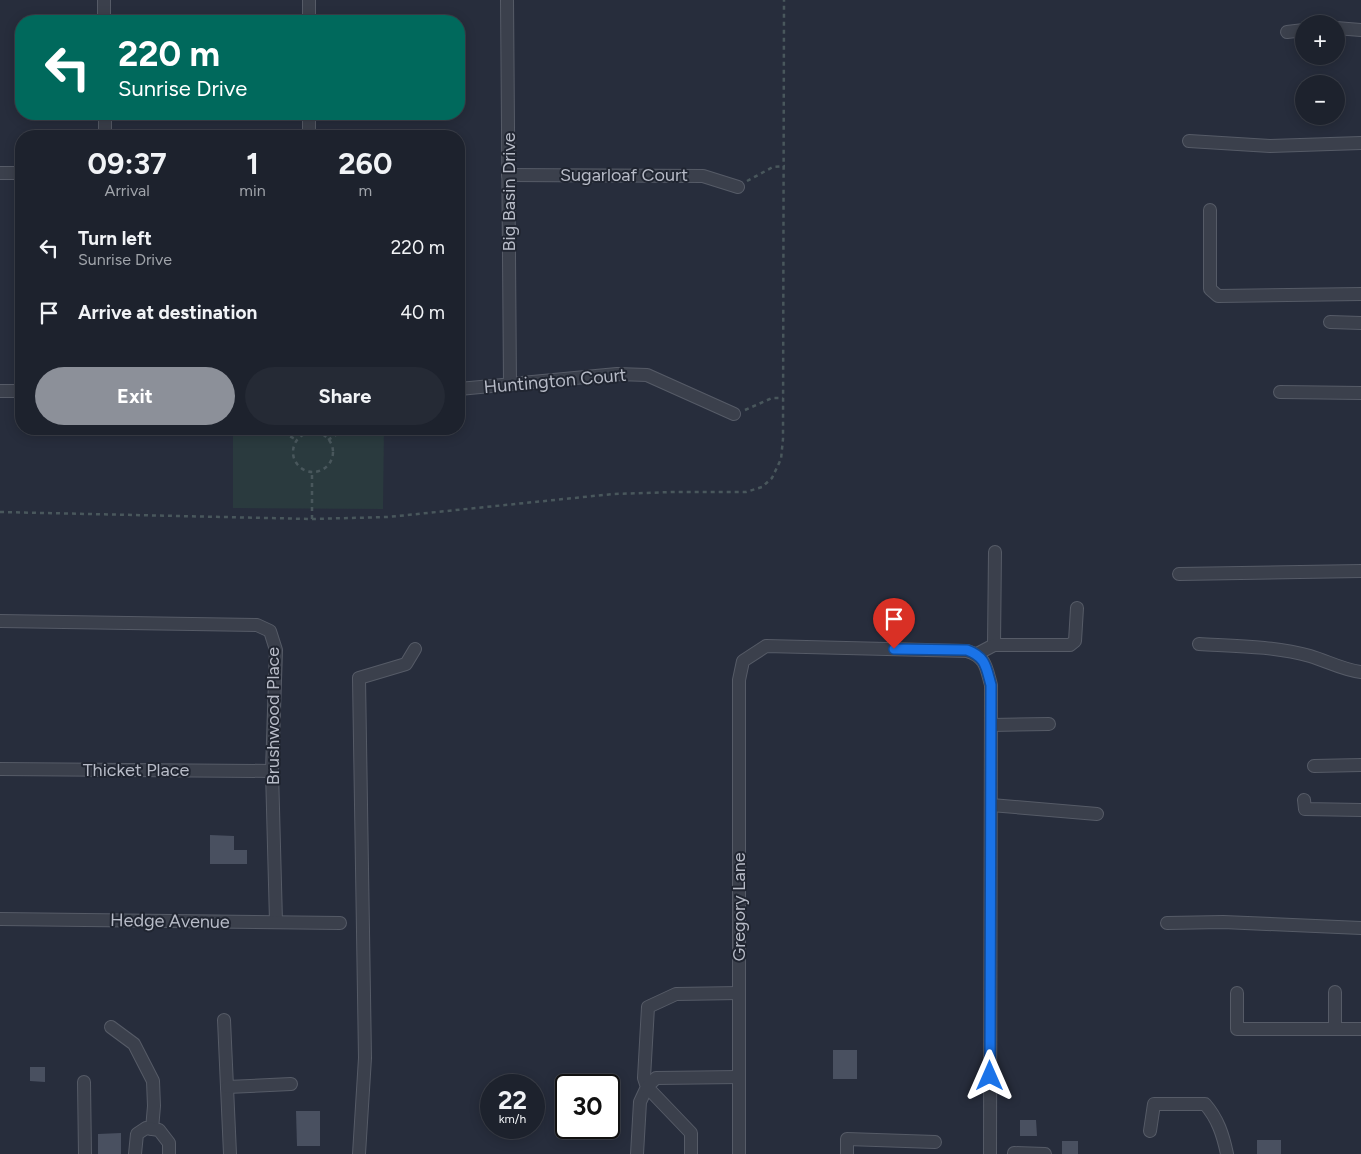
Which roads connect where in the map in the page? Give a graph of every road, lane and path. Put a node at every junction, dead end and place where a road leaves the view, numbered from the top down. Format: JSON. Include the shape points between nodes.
{"nodes":[{"id":1,"x":104,"y":0,"type":"edge"},
{"id":2,"x":309,"y":0,"type":"edge"},
{"id":3,"x":507,"y":0,"type":"edge"},
{"id":4,"x":784,"y":0,"type":"edge"},
{"id":5,"x":104,"y":15,"type":"edge"},
{"id":6,"x":309,"y":15,"type":"edge"},
{"id":7,"x":1345,"y":29,"type":"edge"},
{"id":8,"x":1361,"y":30,"type":"edge"},
{"id":9,"x":1295,"y":31,"type":"edge"},
{"id":10,"x":1287,"y":32,"type":"dead end"},
{"id":11,"x":1189,"y":141,"type":"dead end"},
{"id":12,"x":1361,"y":143,"type":"edge"},
{"id":13,"x":785,"y":166,"type":"junction"},
{"id":14,"x":0,"y":173,"type":"edge"},
{"id":15,"x":15,"y":173,"type":"edge"},
{"id":16,"x":508,"y":175,"type":"junction"},
{"id":17,"x":738,"y":187,"type":"joint"},
{"id":18,"x":1210,"y":210,"type":"dead end"},
{"id":19,"x":1361,"y":294,"type":"edge"},
{"id":20,"x":1330,"y":322,"type":"dead end"},
{"id":21,"x":1361,"y":323,"type":"edge"},
{"id":22,"x":510,"y":384,"type":"junction"},
{"id":23,"x":465,"y":388,"type":"edge"},
{"id":24,"x":0,"y":391,"type":"edge"},
{"id":25,"x":15,"y":391,"type":"edge"},
{"id":26,"x":1280,"y":392,"type":"dead end"},
{"id":27,"x":1361,"y":393,"type":"edge"},
{"id":28,"x":783,"y":398,"type":"junction"},
{"id":29,"x":734,"y":414,"type":"joint"},
{"id":30,"x":287,"y":435,"type":"edge"},
{"id":31,"x":302,"y":435,"type":"edge"},
{"id":32,"x":322,"y":435,"type":"edge"},
{"id":33,"x":336,"y":435,"type":"edge"},
{"id":34,"x":296,"y":440,"type":"junction"},
{"id":35,"x":328,"y":440,"type":"junction"},
{"id":36,"x":312,"y":472,"type":"junction"},
{"id":37,"x":0,"y":512,"type":"edge"},
{"id":38,"x":312,"y":519,"type":"junction"},
{"id":39,"x":995,"y":552,"type":"dead end"},
{"id":40,"x":1361,"y":571,"type":"edge"},
{"id":41,"x":1179,"y":574,"type":"dead end"},
{"id":42,"x":1077,"y":608,"type":"dead end"},
{"id":43,"x":0,"y":621,"type":"edge"},
{"id":44,"x":1199,"y":644,"type":"dead end"},
{"id":45,"x":994,"y":645,"type":"junction"},
{"id":46,"x":415,"y":649,"type":"dead end"},
{"id":47,"x":977,"y":654,"type":"junction"},
{"id":48,"x":1361,"y":672,"type":"edge"},
{"id":49,"x":1049,"y":724,"type":"dead end"},
{"id":50,"x":991,"y":725,"type":"junction"},
{"id":51,"x":1361,"y":765,"type":"edge"},
{"id":52,"x":1314,"y":766,"type":"dead end"},
{"id":53,"x":0,"y":769,"type":"edge"},
{"id":54,"x":272,"y":771,"type":"junction"},
{"id":55,"x":1304,"y":800,"type":"dead end"},
{"id":56,"x":991,"y":805,"type":"junction"},
{"id":57,"x":1361,"y":810,"type":"edge"},
{"id":58,"x":1097,"y":814,"type":"dead end"},
{"id":59,"x":0,"y":919,"type":"edge"},
{"id":60,"x":276,"y":922,"type":"junction"},
{"id":61,"x":340,"y":923,"type":"dead end"},
{"id":62,"x":1167,"y":923,"type":"dead end"},
{"id":63,"x":1361,"y":928,"type":"edge"},
{"id":64,"x":1335,"y":992,"type":"dead end"},
{"id":65,"x":739,"y":993,"type":"junction"},
{"id":66,"x":1237,"y":993,"type":"dead end"},
{"id":67,"x":224,"y":1020,"type":"dead end"},
{"id":68,"x":112,"y":1027,"type":"dead end"},
{"id":69,"x":1335,"y":1029,"type":"junction"},
{"id":70,"x":1361,"y":1029,"type":"edge"},
{"id":71,"x":739,"y":1077,"type":"junction"},
{"id":72,"x":84,"y":1082,"type":"dead end"},
{"id":73,"x":291,"y":1084,"type":"dead end"},
{"id":74,"x":647,"y":1086,"type":"junction"},
{"id":75,"x":226,"y":1087,"type":"junction"},
{"id":76,"x":152,"y":1129,"type":"junction"},
{"id":77,"x":1150,"y":1131,"type":"dead end"},
{"id":78,"x":935,"y":1142,"type":"dead end"},
{"id":79,"x":85,"y":1154,"type":"edge"},
{"id":80,"x":135,"y":1154,"type":"edge"},
{"id":81,"x":169,"y":1154,"type":"edge"},
{"id":82,"x":230,"y":1154,"type":"edge"},
{"id":83,"x":358,"y":1154,"type":"edge"},
{"id":84,"x":637,"y":1154,"type":"edge"},
{"id":85,"x":691,"y":1154,"type":"edge"},
{"id":86,"x":739,"y":1154,"type":"edge"},
{"id":87,"x":847,"y":1154,"type":"edge"},
{"id":88,"x":990,"y":1154,"type":"edge"},
{"id":89,"x":1014,"y":1154,"type":"edge"},
{"id":90,"x":1045,"y":1154,"type":"edge"},
{"id":91,"x":1227,"y":1154,"type":"edge"}],
"edges":[{"from":1,"to":5,"type":"street"},
{"from":2,"to":6,"type":"street"},
{"from":3,"to":16,"type":"street","name":"Big Basin Drive"},
{"from":4,"to":13,"type":"path"},
{"from":7,"to":8,"type":"street"},
{"from":9,"to":10,"type":"street"},
{"from":11,"to":12,"type":"street","via":[[1270,146]]},
{"from":13,"to":17,"type":"path","via":[[773,167]]},
{"from":13,"to":28,"type":"path"},
{"from":14,"to":15,"type":"street"},
{"from":16,"to":17,"type":"street","name":"Sugarloaf Court","via":[[703,176]]},
{"from":16,"to":22,"type":"street","name":"Big Basin Drive"},
{"from":18,"to":19,"type":"street","via":[[1210,289],[1218,296]]},
{"from":20,"to":21,"type":"street"},
{"from":22,"to":23,"type":"street","name":"Huntington Court"},
{"from":22,"to":29,"type":"street","name":"Huntington Court","via":[[617,374],[647,375]]},
{"from":24,"to":25,"type":"street"},
{"from":26,"to":27,"type":"street"},
{"from":28,"to":29,"type":"path","via":[[772,398]]},
{"from":28,"to":38,"type":"path","via":[[781,459],[772,478],[762,487],[746,492],[612,494],[388,517]]},
{"from":30,"to":34,"type":"path"},
{"from":31,"to":34,"type":"path"},
{"from":32,"to":35,"type":"path"},
{"from":33,"to":35,"type":"path"},
{"from":34,"to":36,"type":"path","via":[[294,459],[298,466]]},
{"from":35,"to":36,"type":"path","via":[[331,459],[326,466]]},
{"from":36,"to":38,"type":"path"},
{"from":37,"to":38,"type":"path"},
{"from":39,"to":45,"type":"street"},
{"from":40,"to":41,"type":"street"},
{"from":42,"to":45,"type":"street","via":[[1075,641],[1070,645]]},
{"from":43,"to":54,"type":"street","name":"Brushwood Place","via":[[257,625],[270,631],[276,650]]},
{"from":44,"to":48,"type":"street","via":[[1257,646],[1309,656]]},
{"from":45,"to":47,"type":"street"},
{"from":46,"to":83,"type":"street","via":[[406,664],[359,678],[365,1058]]},
{"from":47,"to":50,"type":"street","via":[[985,662],[991,685]]},
{"from":47,"to":65,"type":"street","name":"Gregory Lane","via":[[967,650],[766,646],[743,661],[739,680]]},
{"from":49,"to":50,"type":"street"},
{"from":50,"to":56,"type":"street"},
{"from":51,"to":52,"type":"street"},
{"from":53,"to":54,"type":"street","name":"Thicket Place"},
{"from":54,"to":60,"type":"street","name":"Brushwood Place"},
{"from":55,"to":57,"type":"street","via":[[1305,809]]},
{"from":56,"to":58,"type":"street"},
{"from":56,"to":88,"type":"street"},
{"from":59,"to":60,"type":"street","name":"Hedge Avenue"},
{"from":60,"to":61,"type":"street","name":"Hedge Avenue"},
{"from":62,"to":63,"type":"street"},
{"from":64,"to":69,"type":"street"},
{"from":65,"to":71,"type":"street","name":"Gregory Lane"},
{"from":65,"to":74,"type":"street","via":[[676,994],[648,1007],[644,1078]]},
{"from":66,"to":69,"type":"street","via":[[1237,1029]]},
{"from":67,"to":75,"type":"street"},
{"from":68,"to":76,"type":"street","via":[[134,1044],[153,1081]]},
{"from":69,"to":70,"type":"street"},
{"from":71,"to":74,"type":"street","via":[[656,1078]]},
{"from":71,"to":86,"type":"street","name":"Gregory Lane"},
{"from":72,"to":79,"type":"street"},
{"from":73,"to":75,"type":"street"},
{"from":74,"to":84,"type":"street","via":[[640,1102]]},
{"from":74,"to":85,"type":"street","via":[[691,1133]]},
{"from":75,"to":82,"type":"street"},
{"from":76,"to":80,"type":"street","via":[[146,1128],[137,1134]]},
{"from":76,"to":81,"type":"street","via":[[159,1130],[169,1144]]},
{"from":77,"to":91,"type":"street","via":[[1154,1104],[1206,1104],[1222,1131]]},
{"from":78,"to":87,"type":"street","via":[[847,1139]]},
{"from":89,"to":90,"type":"street"}]}
